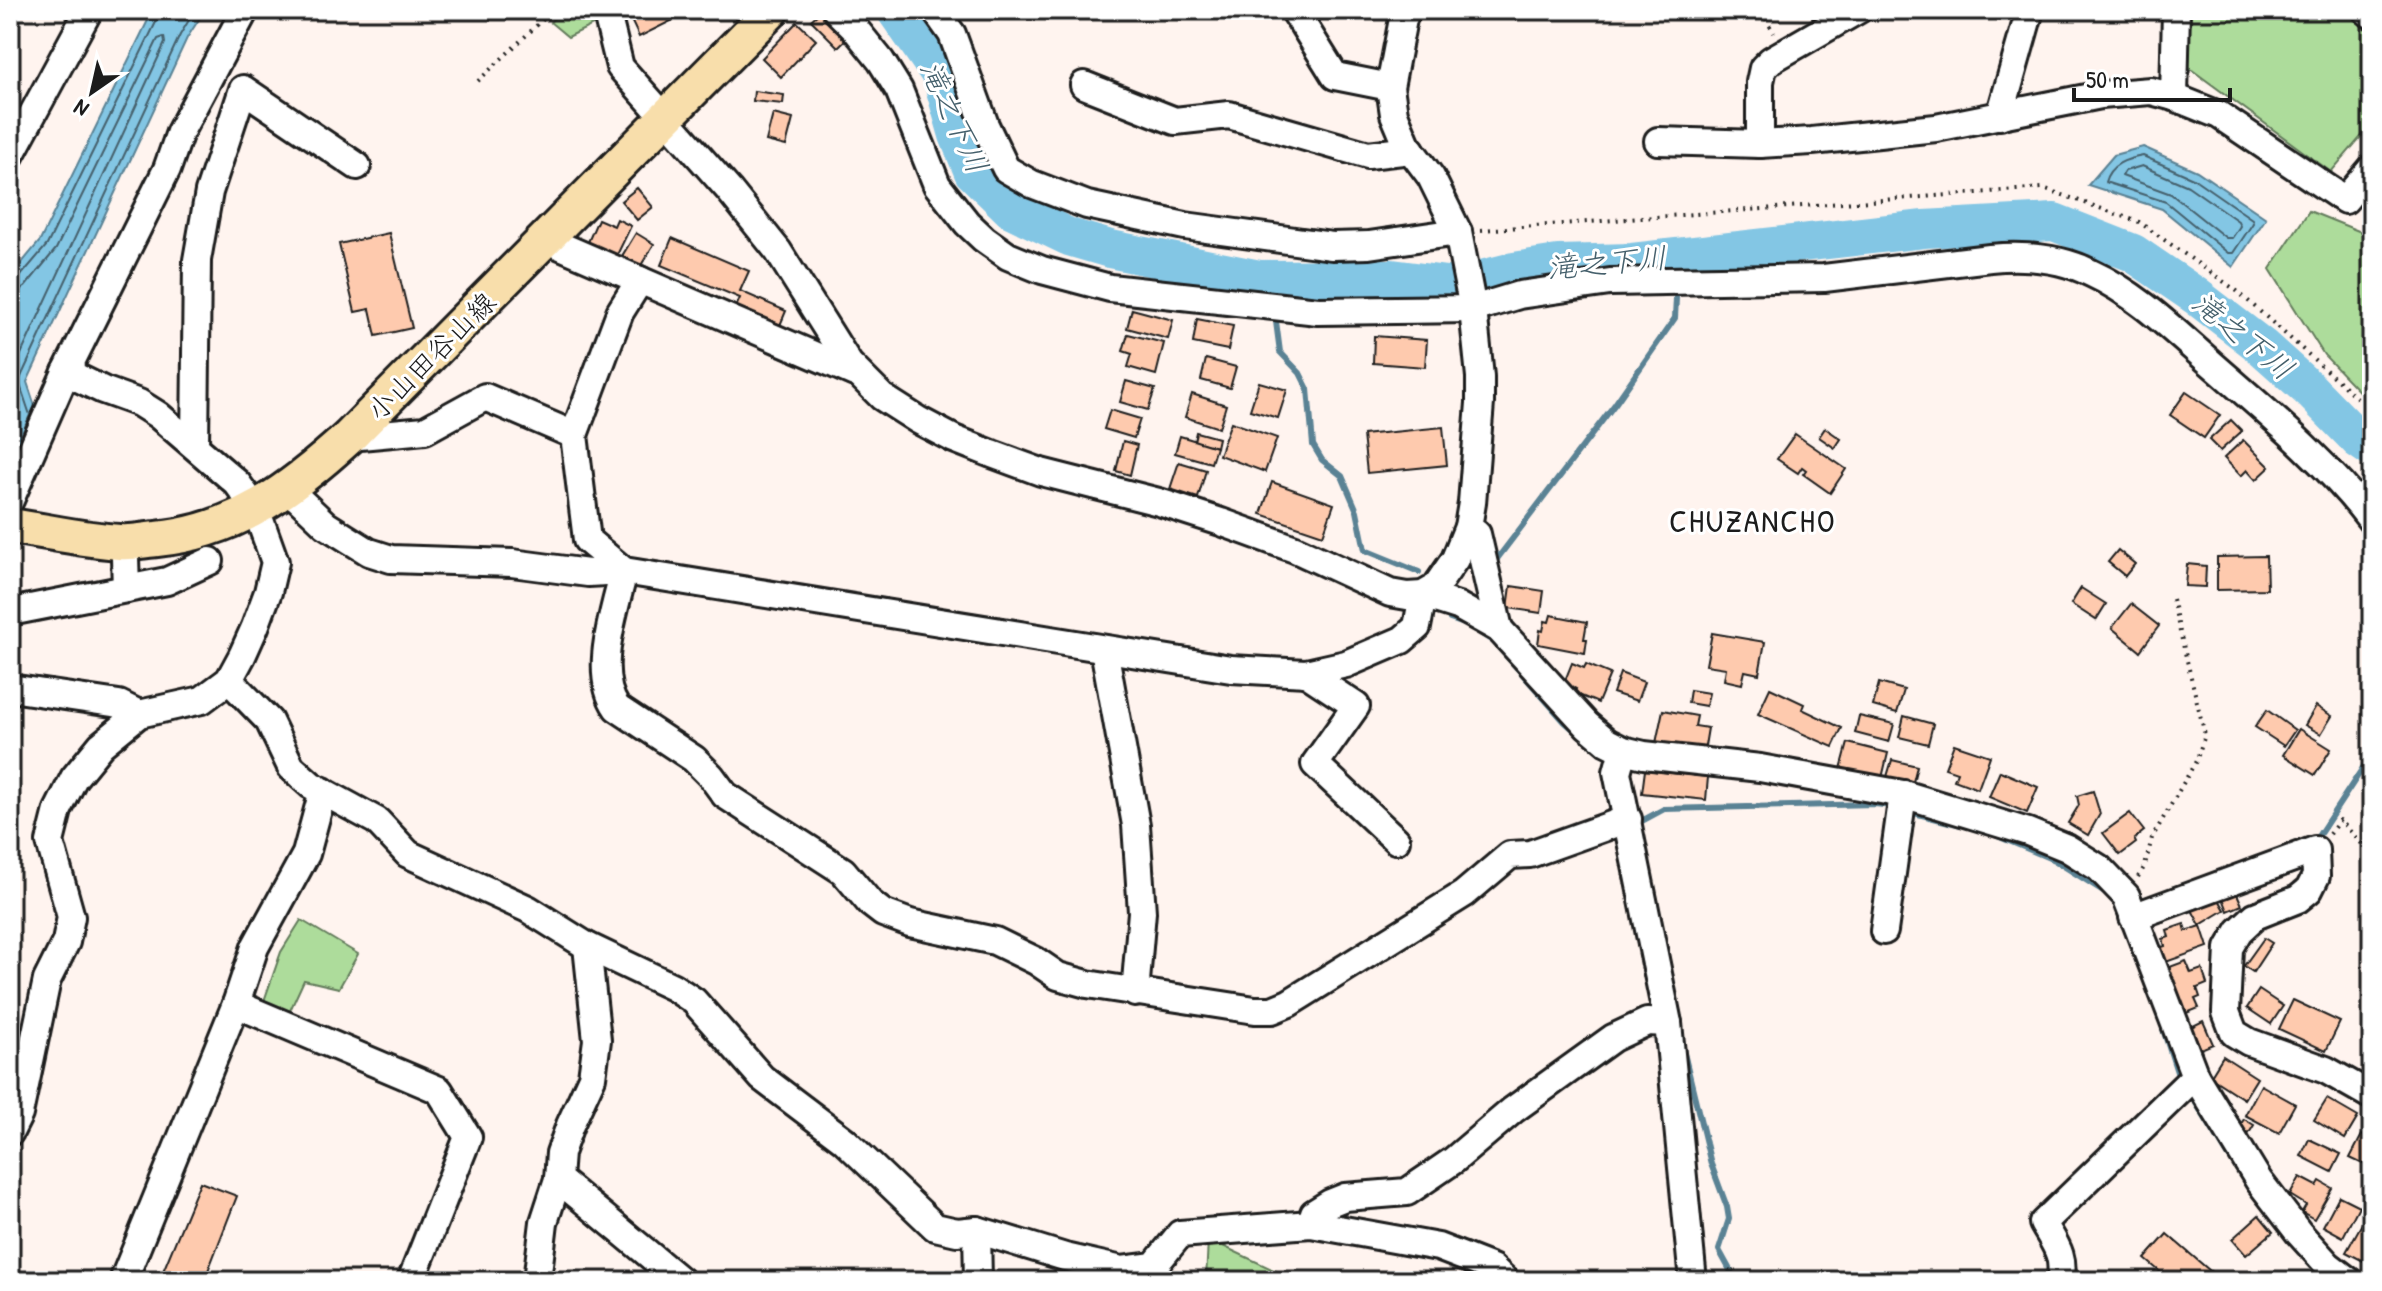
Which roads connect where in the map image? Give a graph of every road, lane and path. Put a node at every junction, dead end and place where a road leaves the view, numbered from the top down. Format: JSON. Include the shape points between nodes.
{"nodes":[{"id":1,"x":89,"y":10,"type":"edge"},
{"id":2,"x":245,"y":10,"type":"edge"},
{"id":3,"x":553,"y":10,"type":"edge"},
{"id":4,"x":606,"y":10,"type":"edge"},
{"id":5,"x":772,"y":10,"type":"edge"},
{"id":6,"x":836,"y":10,"type":"edge"},
{"id":7,"x":935,"y":10,"type":"edge"},
{"id":8,"x":1294,"y":10,"type":"edge"},
{"id":9,"x":1407,"y":10,"type":"edge"},
{"id":10,"x":1744,"y":10,"type":"edge"},
{"id":11,"x":1858,"y":10,"type":"edge"},
{"id":12,"x":2028,"y":10,"type":"edge"},
{"id":13,"x":2176,"y":10,"type":"edge"},
{"id":14,"x":2366,"y":10,"type":"edge"},
{"id":15,"x":2372,"y":15,"type":"edge"},
{"id":16,"x":1786,"y":52,"type":"junction"},
{"id":17,"x":478,"y":81,"type":"dead end"},
{"id":18,"x":1084,"y":85,"type":"dead end"},
{"id":19,"x":1390,"y":87,"type":"junction"},
{"id":20,"x":2174,"y":97,"type":"junction"},
{"id":21,"x":2000,"y":116,"type":"junction"},
{"id":22,"x":663,"y":118,"type":"junction"},
{"id":23,"x":1658,"y":141,"type":"dead end"},
{"id":24,"x":1760,"y":144,"type":"junction"},
{"id":25,"x":1411,"y":150,"type":"junction"},
{"id":26,"x":10,"y":156,"type":"edge"},
{"id":27,"x":357,"y":166,"type":"dead end"},
{"id":28,"x":2372,"y":168,"type":"edge"},
{"id":29,"x":1460,"y":239,"type":"junction"},
{"id":30,"x":547,"y":240,"type":"junction"},
{"id":31,"x":640,"y":280,"type":"junction"},
{"id":32,"x":1473,"y":305,"type":"junction"},
{"id":33,"x":66,"y":372,"type":"junction"},
{"id":34,"x":856,"y":373,"type":"junction"},
{"id":35,"x":574,"y":435,"type":"junction"},
{"id":36,"x":349,"y":437,"type":"junction"},
{"id":37,"x":195,"y":446,"type":"junction"},
{"id":38,"x":288,"y":489,"type":"junction"},
{"id":39,"x":10,"y":500,"type":"edge"},
{"id":40,"x":256,"y":509,"type":"junction"},
{"id":41,"x":2372,"y":521,"type":"edge"},
{"id":42,"x":10,"y":526,"type":"edge"},
{"id":43,"x":1468,"y":527,"type":"junction"},
{"id":44,"x":122,"y":543,"type":"junction"},
{"id":45,"x":210,"y":561,"type":"dead end"},
{"id":46,"x":624,"y":571,"type":"junction"},
{"id":47,"x":126,"y":589,"type":"junction"},
{"id":48,"x":1423,"y":595,"type":"junction"},
{"id":49,"x":2172,"y":599,"type":"dead end"},
{"id":50,"x":10,"y":612,"type":"edge"},
{"id":51,"x":1499,"y":629,"type":"junction"},
{"id":52,"x":1104,"y":649,"type":"junction"},
{"id":53,"x":1306,"y":673,"type":"junction"},
{"id":54,"x":229,"y":680,"type":"junction"},
{"id":55,"x":10,"y":688,"type":"edge"},
{"id":56,"x":139,"y":714,"type":"junction"},
{"id":57,"x":1620,"y":760,"type":"junction"},
{"id":58,"x":323,"y":791,"type":"junction"},
{"id":59,"x":1903,"y":794,"type":"junction"},
{"id":60,"x":1628,"y":819,"type":"junction"},
{"id":61,"x":1396,"y":840,"type":"dead end"},
{"id":62,"x":2315,"y":850,"type":"junction"},
{"id":63,"x":2372,"y":855,"type":"edge"},
{"id":64,"x":2130,"y":907,"type":"junction"},
{"id":65,"x":1884,"y":931,"type":"dead end"},
{"id":66,"x":587,"y":946,"type":"junction"},
{"id":67,"x":1135,"y":993,"type":"junction"},
{"id":68,"x":236,"y":1004,"type":"junction"},
{"id":69,"x":1668,"y":1023,"type":"junction"},
{"id":70,"x":2195,"y":1076,"type":"junction"},
{"id":71,"x":2372,"y":1096,"type":"edge"},
{"id":72,"x":10,"y":1132,"type":"edge"},
{"id":73,"x":558,"y":1179,"type":"junction"},
{"id":74,"x":1311,"y":1224,"type":"junction"},
{"id":75,"x":977,"y":1230,"type":"junction"},
{"id":76,"x":123,"y":1281,"type":"edge"},
{"id":77,"x":411,"y":1281,"type":"edge"},
{"id":78,"x":537,"y":1281,"type":"edge"},
{"id":79,"x":681,"y":1281,"type":"edge"},
{"id":80,"x":978,"y":1281,"type":"edge"},
{"id":81,"x":1506,"y":1281,"type":"edge"},
{"id":82,"x":1693,"y":1281,"type":"edge"},
{"id":83,"x":2060,"y":1281,"type":"edge"},
{"id":84,"x":2349,"y":1281,"type":"edge"}],
"edges":[{"from":1,"to":26,"type":"street"},
{"from":2,"to":33,"type":"street","via":[[180,132],[167,169]]},
{"from":3,"to":17,"type":"path"},
{"from":4,"to":22,"type":"street","via":[[620,67]]},
{"from":5,"to":22,"type":"main road","name":"小山田谷山線"},
{"from":6,"to":32,"type":"street","via":[[899,90],[937,185],[967,223],[1008,256],[1110,288],[1288,308],[1371,312]]},
{"from":7,"to":29,"type":"street","via":[[952,34],[1006,169],[1032,184],[1087,205],[1157,220],[1332,246]]},
{"from":8,"to":19,"type":"street","via":[[1335,76]]},
{"from":9,"to":19,"type":"street"},
{"from":10,"to":16,"type":"path","via":[[1764,16]]},
{"from":11,"to":16,"type":"street"},
{"from":12,"to":21,"type":"street"},
{"from":13,"to":20,"type":"street"},
{"from":14,"to":15,"type":"street"},
{"from":16,"to":24,"type":"street","via":[[1763,68]]},
{"from":18,"to":25,"type":"street","via":[[1175,121],[1229,115],[1368,155]]},
{"from":19,"to":25,"type":"street","via":[[1394,114]]},
{"from":20,"to":21,"type":"street","via":[[2151,91],[2101,95]]},
{"from":20,"to":28,"type":"street","via":[[2219,115],[2345,200]]},
{"from":21,"to":24,"type":"street","via":[[1936,128]]},
{"from":22,"to":30,"type":"main road","name":"小山田谷山線"},
{"from":22,"to":34,"type":"street","via":[[778,251]]},
{"from":23,"to":24,"type":"street"},
{"from":25,"to":29,"type":"street","via":[[1431,177]]},
{"from":27,"to":37,"type":"street","via":[[243,89],[209,192],[197,260]]},
{"from":29,"to":32,"type":"street"},
{"from":30,"to":31,"type":"street"},
{"from":30,"to":36,"type":"main road","name":"小山田谷山線"},
{"from":31,"to":34,"type":"street"},
{"from":31,"to":35,"type":"street","via":[[620,312]]},
{"from":32,"to":41,"type":"street","via":[[1610,282],[1824,278],[1990,258],[2045,258],[2089,271],[2150,311],[2278,422]]},
{"from":32,"to":43,"type":"street","via":[[1480,403]]},
{"from":33,"to":37,"type":"street","via":[[139,403]]},
{"from":33,"to":39,"type":"street"},
{"from":34,"to":48,"type":"street","via":[[918,420],[992,454],[1221,522],[1390,593]]},
{"from":35,"to":36,"type":"street","via":[[485,397],[425,430]]},
{"from":35,"to":46,"type":"street","via":[[587,540]]},
{"from":36,"to":38,"type":"main road","name":"小山田谷山線"},
{"from":37,"to":40,"type":"street","via":[[237,483]]},
{"from":38,"to":40,"type":"main road","name":"小山田谷山線"},
{"from":38,"to":46,"type":"street","via":[[338,534],[391,559]]},
{"from":40,"to":44,"type":"main road","name":"小山田谷山線","via":[[211,529]]},
{"from":40,"to":54,"type":"street","via":[[275,562],[255,627]]},
{"from":42,"to":44,"type":"main road","name":"小山田谷山線"},
{"from":43,"to":48,"type":"street","via":[[1446,575]]},
{"from":43,"to":51,"type":"street","via":[[1477,534]]},
{"from":44,"to":47,"type":"street"},
{"from":45,"to":47,"type":"street","via":[[167,581]]},
{"from":46,"to":52,"type":"street"},
{"from":46,"to":67,"type":"street","via":[[605,675],[608,696],[617,708],[694,759],[725,795],[843,871],[883,913],[995,941],[1058,976]]},
{"from":47,"to":50,"type":"street"},
{"from":48,"to":51,"type":"street","via":[[1458,606]]},
{"from":48,"to":53,"type":"street","via":[[1417,627],[1402,640],[1346,664]]},
{"from":49,"to":64,"type":"path","via":[[2205,735],[2152,838]]},
{"from":51,"to":57,"type":"street"},
{"from":52,"to":53,"type":"street","via":[[1231,669]]},
{"from":52,"to":67,"type":"street","via":[[1136,825],[1142,912]]},
{"from":53,"to":61,"type":"street","via":[[1356,706],[1315,764]]},
{"from":54,"to":56,"type":"street","via":[[202,700]]},
{"from":54,"to":58,"type":"street","via":[[269,721],[291,767]]},
{"from":55,"to":56,"type":"street","via":[[119,704]]},
{"from":56,"to":72,"type":"street","via":[[101,745],[74,778],[58,810],[50,842],[71,917],[66,942],[47,980],[19,1114]]},
{"from":57,"to":59,"type":"street","via":[[1644,755],[1760,768]]},
{"from":57,"to":60,"type":"street"},
{"from":58,"to":66,"type":"street","via":[[377,821],[408,854],[528,909]]},
{"from":58,"to":68,"type":"street","via":[[306,854],[255,947]]},
{"from":59,"to":64,"type":"street","via":[[2067,848],[2099,868]]},
{"from":59,"to":65,"type":"street"},
{"from":60,"to":67,"type":"street","via":[[1530,854],[1510,855],[1464,894],[1272,1010]]},
{"from":60,"to":69,"type":"street"},
{"from":62,"to":63,"type":"path","via":[[2340,820]]},
{"from":62,"to":64,"type":"street"},
{"from":62,"to":71,"type":"street","via":[[2316,876],[2309,890],[2255,916],[2229,948],[2226,1012],[2234,1033],[2249,1042],[2326,1070]]},
{"from":64,"to":70,"type":"street"},
{"from":66,"to":73,"type":"street","via":[[597,1040],[592,1077],[560,1153]]},
{"from":66,"to":75,"type":"street","via":[[694,1001],[762,1078],[844,1140],[935,1227]]},
{"from":68,"to":76,"type":"street"},
{"from":68,"to":77,"type":"street","via":[[439,1090],[468,1137]]},
{"from":69,"to":74,"type":"street","via":[[1647,1022],[1613,1038],[1407,1192],[1345,1197],[1314,1213]]},
{"from":69,"to":82,"type":"street"},
{"from":70,"to":83,"type":"street","via":[[2043,1223],[2060,1253]]},
{"from":70,"to":84,"type":"street","via":[[2259,1181],[2299,1233]]},
{"from":73,"to":78,"type":"street","via":[[544,1222]]},
{"from":73,"to":79,"type":"street"},
{"from":74,"to":75,"type":"street","via":[[1180,1234],[1154,1266],[1122,1270]]},
{"from":74,"to":81,"type":"street","via":[[1438,1247],[1492,1268]]},
{"from":75,"to":80,"type":"street"}]}
